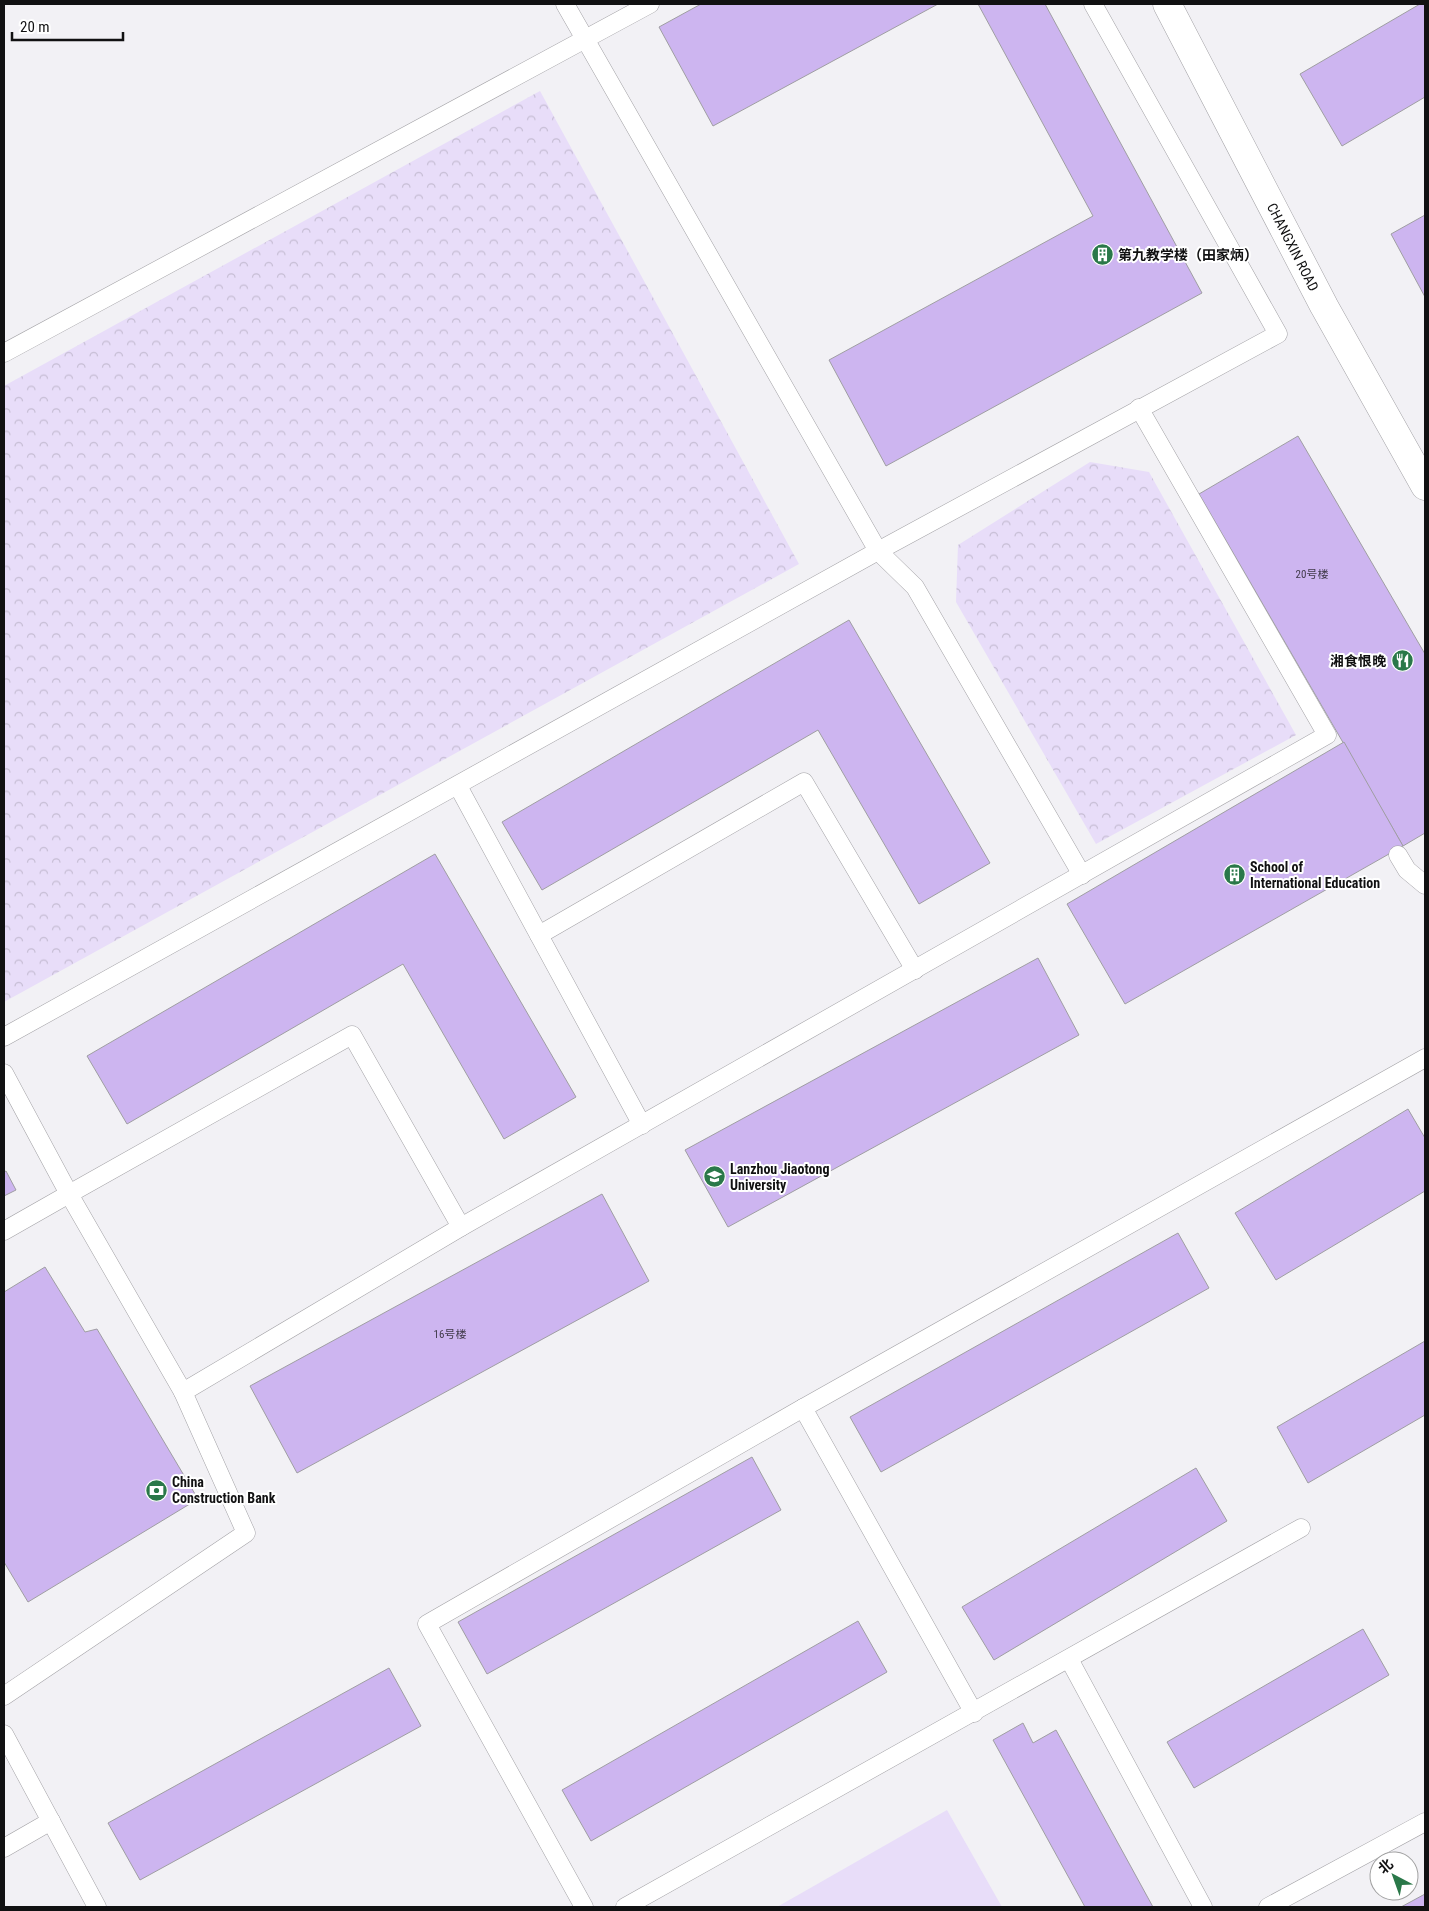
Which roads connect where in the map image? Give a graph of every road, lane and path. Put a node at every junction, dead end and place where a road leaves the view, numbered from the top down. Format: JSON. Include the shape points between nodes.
{"nodes":[{"id":1,"x":565,"y":4,"type":"edge"},
{"id":2,"x":650,"y":4,"type":"edge"},
{"id":3,"x":1093,"y":4,"type":"edge"},
{"id":4,"x":1167,"y":4,"type":"edge"},
{"id":5,"x":585,"y":40,"type":"junction"},
{"id":6,"x":4,"y":353,"type":"edge"},
{"id":7,"x":1140,"y":408,"type":"junction"},
{"id":8,"x":1425,"y":486,"type":"edge"},
{"id":9,"x":878,"y":551,"type":"junction"},
{"id":10,"x":458,"y":786,"type":"junction"},
{"id":11,"x":1398,"y":855,"type":"dead end"},
{"id":12,"x":1082,"y":875,"type":"junction"},
{"id":13,"x":1425,"y":885,"type":"edge"},
{"id":14,"x":539,"y":935,"type":"junction"},
{"id":15,"x":915,"y":970,"type":"junction"},
{"id":16,"x":4,"y":1037,"type":"edge"},
{"id":17,"x":1425,"y":1058,"type":"edge"},
{"id":18,"x":4,"y":1073,"type":"edge"},
{"id":19,"x":642,"y":1124,"type":"junction"},
{"id":20,"x":69,"y":1194,"type":"junction"},
{"id":21,"x":461,"y":1227,"type":"junction"},
{"id":22,"x":4,"y":1231,"type":"edge"},
{"id":23,"x":183,"y":1392,"type":"junction"},
{"id":24,"x":803,"y":1408,"type":"junction"},
{"id":25,"x":1301,"y":1528,"type":"dead end"},
{"id":26,"x":1069,"y":1659,"type":"junction"},
{"id":27,"x":4,"y":1696,"type":"edge"},
{"id":28,"x":974,"y":1713,"type":"junction"},
{"id":29,"x":4,"y":1734,"type":"edge"},
{"id":30,"x":51,"y":1821,"type":"junction"},
{"id":31,"x":1425,"y":1822,"type":"edge"},
{"id":32,"x":4,"y":1848,"type":"edge"},
{"id":33,"x":97,"y":1907,"type":"edge"},
{"id":34,"x":584,"y":1907,"type":"edge"},
{"id":35,"x":625,"y":1907,"type":"edge"},
{"id":36,"x":1203,"y":1907,"type":"edge"},
{"id":37,"x":1268,"y":1907,"type":"edge"}],
"edges":[{"from":1,"to":5,"type":"lane"},
{"from":2,"to":5,"type":"lane"},
{"from":3,"to":7,"type":"lane","via":[[1278,334]]},
{"from":4,"to":8,"type":"street","name":"CHANGXIN ROAD","via":[[1324,306]]},
{"from":5,"to":6,"type":"lane"},
{"from":5,"to":9,"type":"lane"},
{"from":7,"to":9,"type":"lane"},
{"from":7,"to":12,"type":"lane","via":[[1330,739]]},
{"from":9,"to":10,"type":"lane"},
{"from":9,"to":12,"type":"lane","via":[[915,587]]},
{"from":10,"to":14,"type":"lane"},
{"from":10,"to":16,"type":"lane"},
{"from":11,"to":13,"type":"lane","via":[[1407,870]]},
{"from":12,"to":15,"type":"lane"},
{"from":14,"to":15,"type":"lane","via":[[804,782]]},
{"from":14,"to":19,"type":"lane"},
{"from":15,"to":19,"type":"lane"},
{"from":17,"to":24,"type":"lane"},
{"from":18,"to":20,"type":"lane"},
{"from":19,"to":21,"type":"lane"},
{"from":20,"to":21,"type":"lane","via":[[352,1035]]},
{"from":20,"to":22,"type":"lane"},
{"from":20,"to":23,"type":"lane"},
{"from":21,"to":23,"type":"lane"},
{"from":23,"to":27,"type":"lane","via":[[246,1533]]},
{"from":24,"to":28,"type":"lane"},
{"from":24,"to":34,"type":"lane","via":[[426,1624]]},
{"from":25,"to":26,"type":"lane"},
{"from":26,"to":28,"type":"lane"},
{"from":26,"to":36,"type":"lane"},
{"from":28,"to":35,"type":"lane"},
{"from":29,"to":30,"type":"lane"},
{"from":30,"to":32,"type":"lane"},
{"from":30,"to":33,"type":"lane"},
{"from":31,"to":37,"type":"lane"}]}
